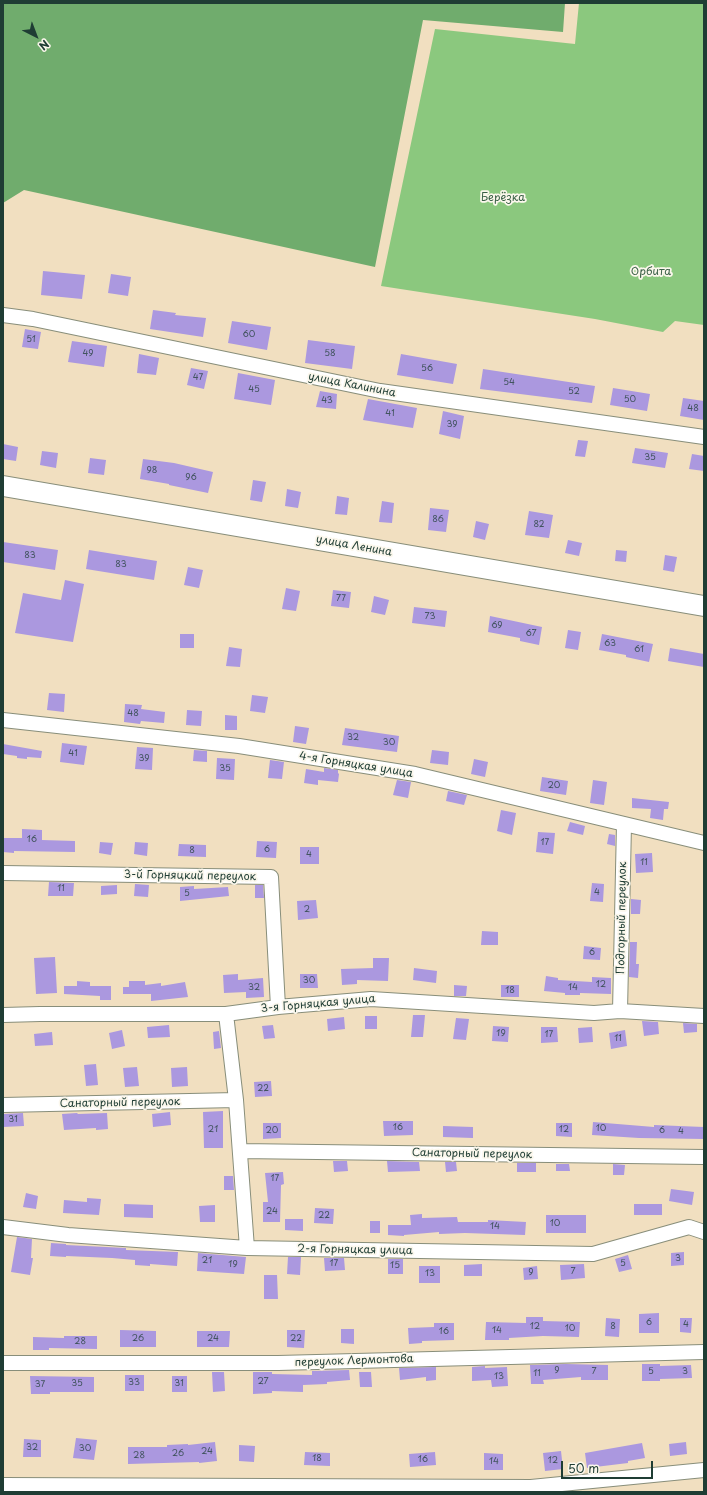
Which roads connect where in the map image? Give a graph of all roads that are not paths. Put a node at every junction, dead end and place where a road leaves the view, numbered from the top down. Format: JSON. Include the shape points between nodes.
{"nodes":[{"id":1,"x":3,"y":315,"type":"edge"},
{"id":2,"x":704,"y":437,"type":"edge"},
{"id":3,"x":3,"y":486,"type":"edge"},
{"id":4,"x":704,"y":606,"type":"edge"},
{"id":5,"x":3,"y":720,"type":"edge"},
{"id":6,"x":624,"y":824,"type":"junction"},
{"id":7,"x":704,"y":842,"type":"edge"},
{"id":8,"x":3,"y":872,"type":"edge"},
{"id":9,"x":278,"y":1007,"type":"junction"},
{"id":10,"x":620,"y":1011,"type":"junction"},
{"id":11,"x":226,"y":1014,"type":"junction"},
{"id":12,"x":3,"y":1015,"type":"edge"},
{"id":13,"x":704,"y":1016,"type":"edge"},
{"id":14,"x":236,"y":1100,"type":"junction"},
{"id":15,"x":3,"y":1105,"type":"edge"},
{"id":16,"x":240,"y":1151,"type":"junction"},
{"id":17,"x":704,"y":1157,"type":"edge"},
{"id":18,"x":3,"y":1227,"type":"edge"},
{"id":19,"x":704,"y":1232,"type":"edge"},
{"id":20,"x":247,"y":1248,"type":"junction"},
{"id":21,"x":704,"y":1352,"type":"edge"},
{"id":22,"x":3,"y":1363,"type":"edge"},
{"id":23,"x":704,"y":1470,"type":"edge"},
{"id":24,"x":3,"y":1485,"type":"edge"}],
"edges":[{"from":1,"to":2,"type":"street","name":"улица Калинина","via":[[33,319],[380,391]]},
{"from":3,"to":4,"type":"main road","name":"улица Ленина"},
{"from":5,"to":6,"type":"street","name":"4-я Горняцкая улица","via":[[239,746],[415,774]]},
{"from":6,"to":7,"type":"street","name":"4-я Горняцкая улица"},
{"from":6,"to":10,"type":"street","name":"Подгорный переулок"},
{"from":8,"to":9,"type":"street","name":"3-й Горняцкий переулок","via":[[271,877]]},
{"from":9,"to":10,"type":"street","name":"3-я Горняцкая улица","via":[[372,999],[594,1013]]},
{"from":9,"to":11,"type":"street","name":"3-я Горняцкая улица"},
{"from":10,"to":13,"type":"street","name":"3-я Горняцкая улица"},
{"from":11,"to":12,"type":"street","name":"3-я Горняцкая улица"},
{"from":11,"to":14,"type":"street"},
{"from":14,"to":15,"type":"street","name":"Санаторный переулок"},
{"from":14,"to":16,"type":"street"},
{"from":16,"to":17,"type":"street","name":"Санаторный переулок"},
{"from":16,"to":20,"type":"street"},
{"from":18,"to":20,"type":"street","name":"2-я Горняцкая улица","via":[[68,1235]]},
{"from":19,"to":20,"type":"street","name":"2-я Горняцкая улица","via":[[689,1227],[593,1254]]},
{"from":21,"to":22,"type":"street","name":"переулок Лермонтова","via":[[278,1364]]},
{"from":23,"to":24,"type":"street","via":[[531,1487]]}]}
